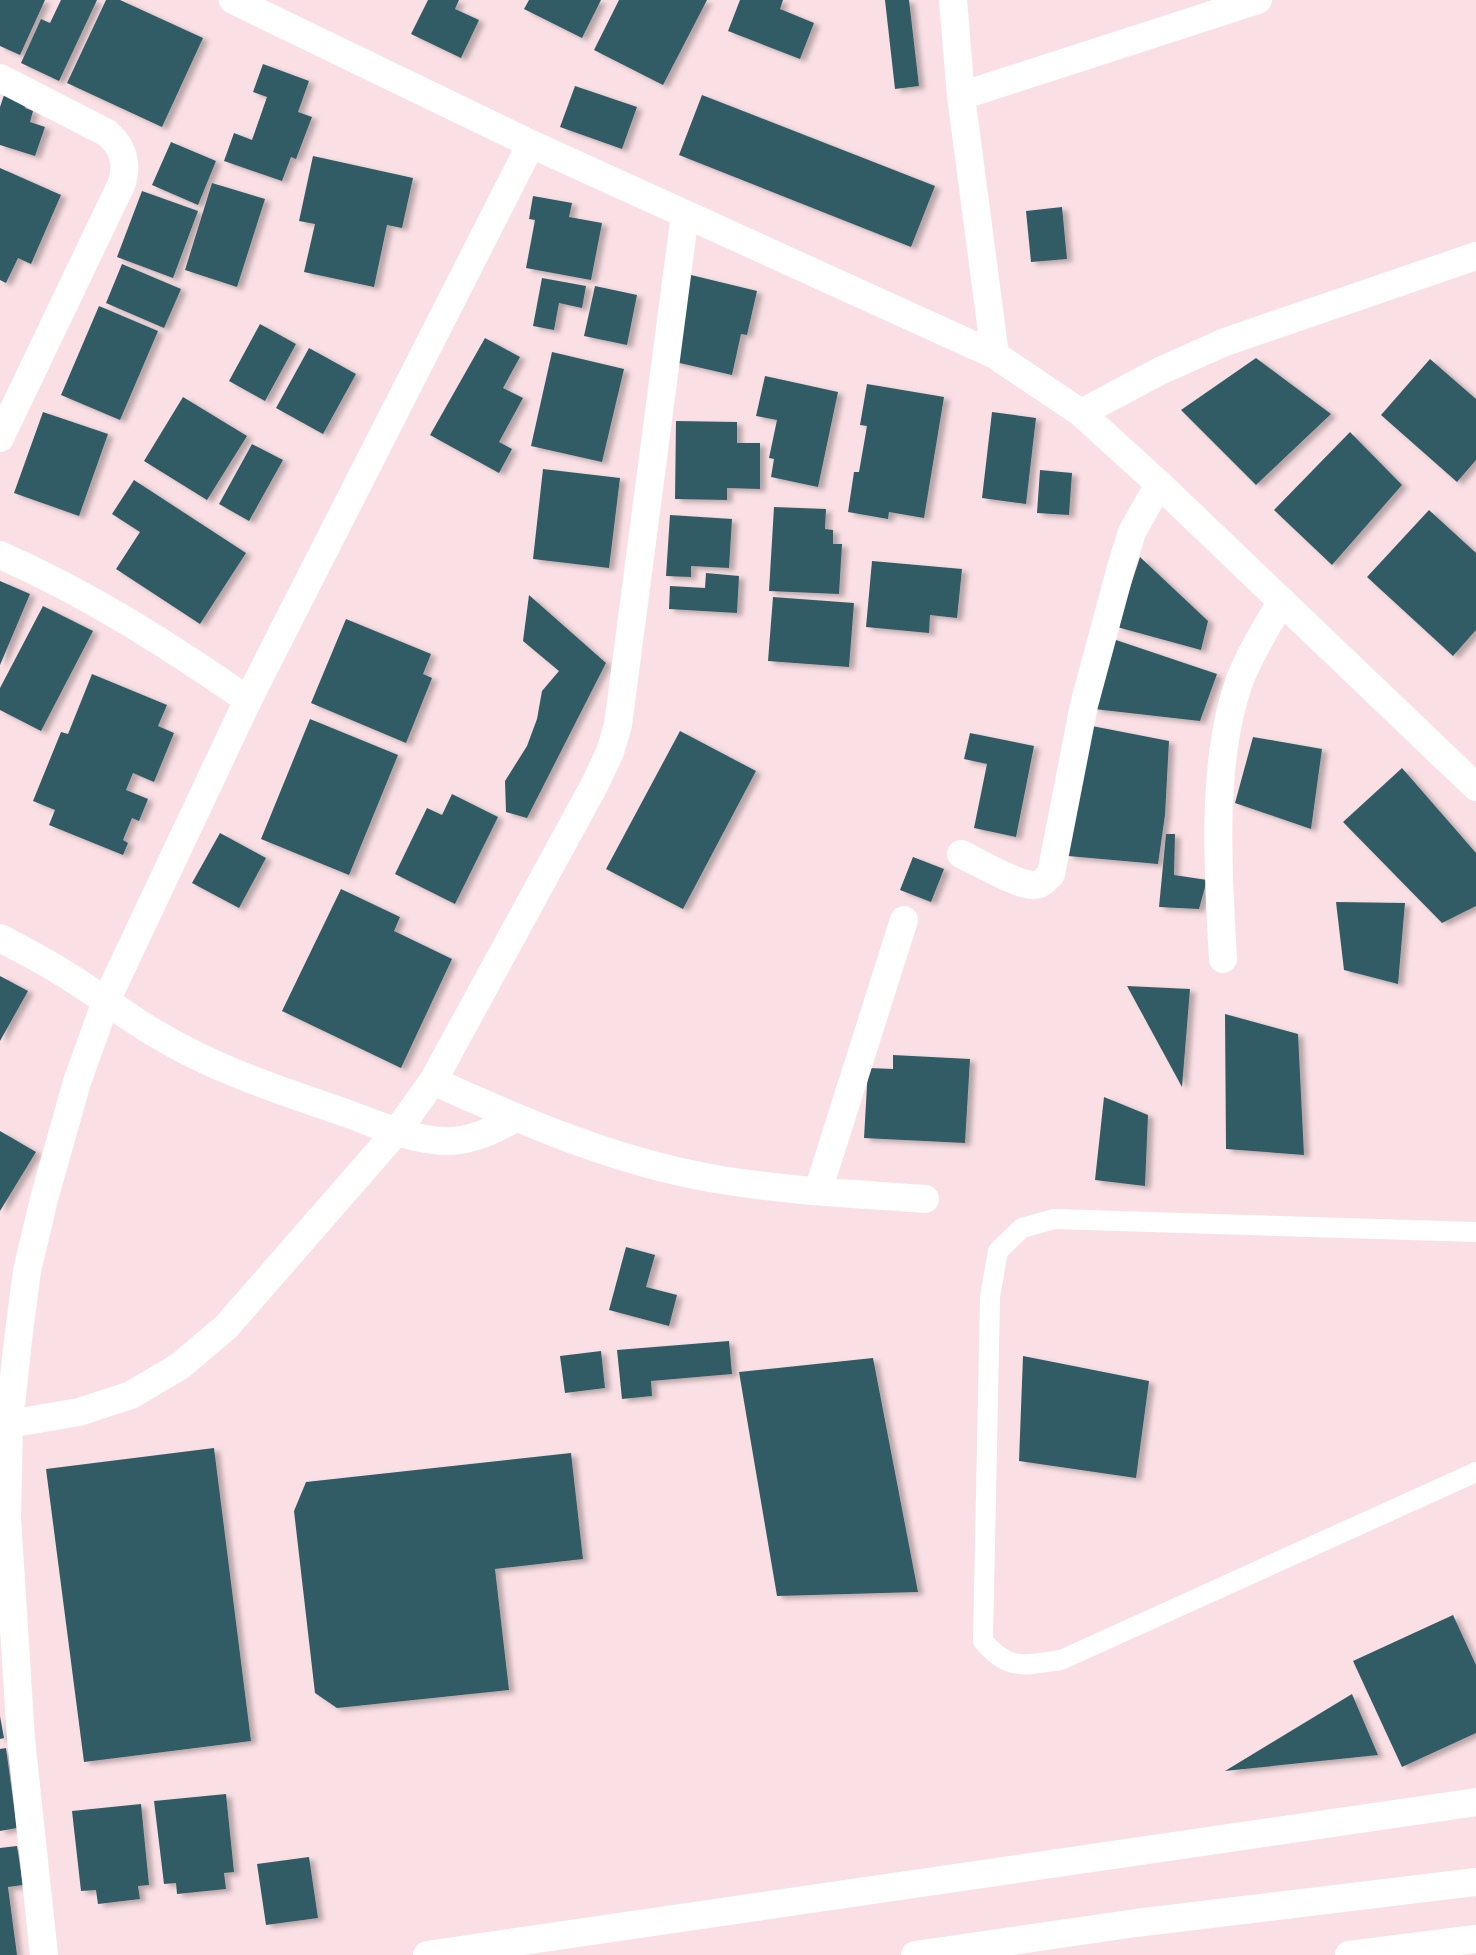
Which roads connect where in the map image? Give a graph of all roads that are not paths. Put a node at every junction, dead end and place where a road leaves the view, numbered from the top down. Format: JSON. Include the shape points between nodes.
{"nodes":[{"id":1,"x":233,"y":0,"type":"edge"},
{"id":2,"x":953,"y":0,"type":"edge"},
{"id":3,"x":1258,"y":0,"type":"edge"},
{"id":4,"x":0,"y":78,"type":"edge"},
{"id":5,"x":961,"y":96,"type":"junction"},
{"id":6,"x":531,"y":144,"type":"junction"},
{"id":7,"x":684,"y":214,"type":"junction"},
{"id":8,"x":1476,"y":256,"type":"edge"},
{"id":9,"x":995,"y":355,"type":"junction"},
{"id":10,"x":1081,"y":413,"type":"junction"},
{"id":11,"x":0,"y":438,"type":"edge"},
{"id":12,"x":1159,"y":484,"type":"junction"},
{"id":13,"x":0,"y":555,"type":"edge"},
{"id":14,"x":1282,"y":601,"type":"junction"},
{"id":15,"x":248,"y":700,"type":"junction"},
{"id":16,"x":1476,"y":787,"type":"edge"},
{"id":17,"x":961,"y":854,"type":"dead end"},
{"id":18,"x":904,"y":920,"type":"dead end"},
{"id":19,"x":0,"y":938,"type":"edge"},
{"id":20,"x":1223,"y":959,"type":"dead end"},
{"id":21,"x":106,"y":1001,"type":"junction"},
{"id":22,"x":433,"y":1081,"type":"junction"},
{"id":23,"x":515,"y":1118,"type":"junction"},
{"id":24,"x":397,"y":1131,"type":"junction"},
{"id":25,"x":818,"y":1191,"type":"junction"},
{"id":26,"x":925,"y":1199,"type":"dead end"},
{"id":27,"x":1476,"y":1232,"type":"edge"},
{"id":28,"x":9,"y":1424,"type":"junction"},
{"id":29,"x":1476,"y":1472,"type":"edge"},
{"id":30,"x":1476,"y":1802,"type":"edge"},
{"id":31,"x":1476,"y":1882,"type":"edge"},
{"id":32,"x":1476,"y":1939,"type":"edge"},
{"id":33,"x":44,"y":1955,"type":"edge"},
{"id":34,"x":427,"y":1955,"type":"edge"},
{"id":35,"x":915,"y":1955,"type":"edge"},
{"id":36,"x":1349,"y":1955,"type":"edge"}],
"edges":[{"from":1,"to":6,"type":"main road"},
{"from":2,"to":5,"type":"main road"},
{"from":3,"to":5,"type":"main road"},
{"from":4,"to":11,"type":"main road","via":[[107,133],[117,142],[126,163],[122,183]]},
{"from":5,"to":9,"type":"main road"},
{"from":6,"to":7,"type":"main road"},
{"from":6,"to":15,"type":"main road"},
{"from":7,"to":9,"type":"main road"},
{"from":7,"to":22,"type":"main road","via":[[618,725],[595,784]]},
{"from":8,"to":10,"type":"main road","via":[[1225,342],[1160,371]]},
{"from":9,"to":10,"type":"main road"},
{"from":10,"to":12,"type":"main road"},
{"from":12,"to":14,"type":"main road"},
{"from":12,"to":17,"type":"main road","via":[[1132,532],[1122,564],[1084,705],[1052,874],[1034,886]]},
{"from":13,"to":15,"type":"main road","via":[[117,614]]},
{"from":14,"to":16,"type":"main road"},
{"from":14,"to":20,"type":"main road","via":[[1256,642],[1240,679],[1226,735],[1219,835]]},
{"from":15,"to":21,"type":"main road"},
{"from":18,"to":25,"type":"main road"},
{"from":19,"to":21,"type":"main road"},
{"from":21,"to":24,"type":"main road","via":[[203,1059],[254,1081]]},
{"from":21,"to":28,"type":"main road","via":[[76,1082],[27,1271]]},
{"from":22,"to":23,"type":"main road"},
{"from":22,"to":24,"type":"main road"},
{"from":23,"to":24,"type":"main road","via":[[472,1138],[448,1141]]},
{"from":23,"to":25,"type":"main road","via":[[634,1160],[721,1180]]},
{"from":24,"to":28,"type":"main road","via":[[226,1327],[180,1366],[131,1395],[79,1412]]},
{"from":25,"to":26,"type":"main road"},
{"from":27,"to":29,"type":"lane","via":[[1054,1219],[1022,1228],[998,1251],[990,1297],[983,1641],[994,1654],[1019,1666],[1061,1660]]},
{"from":28,"to":33,"type":"main road","via":[[7,1518],[20,1729]]},
{"from":30,"to":34,"type":"main road"},
{"from":31,"to":35,"type":"main road","via":[[1136,1923]]},
{"from":32,"to":36,"type":"main road"}]}
